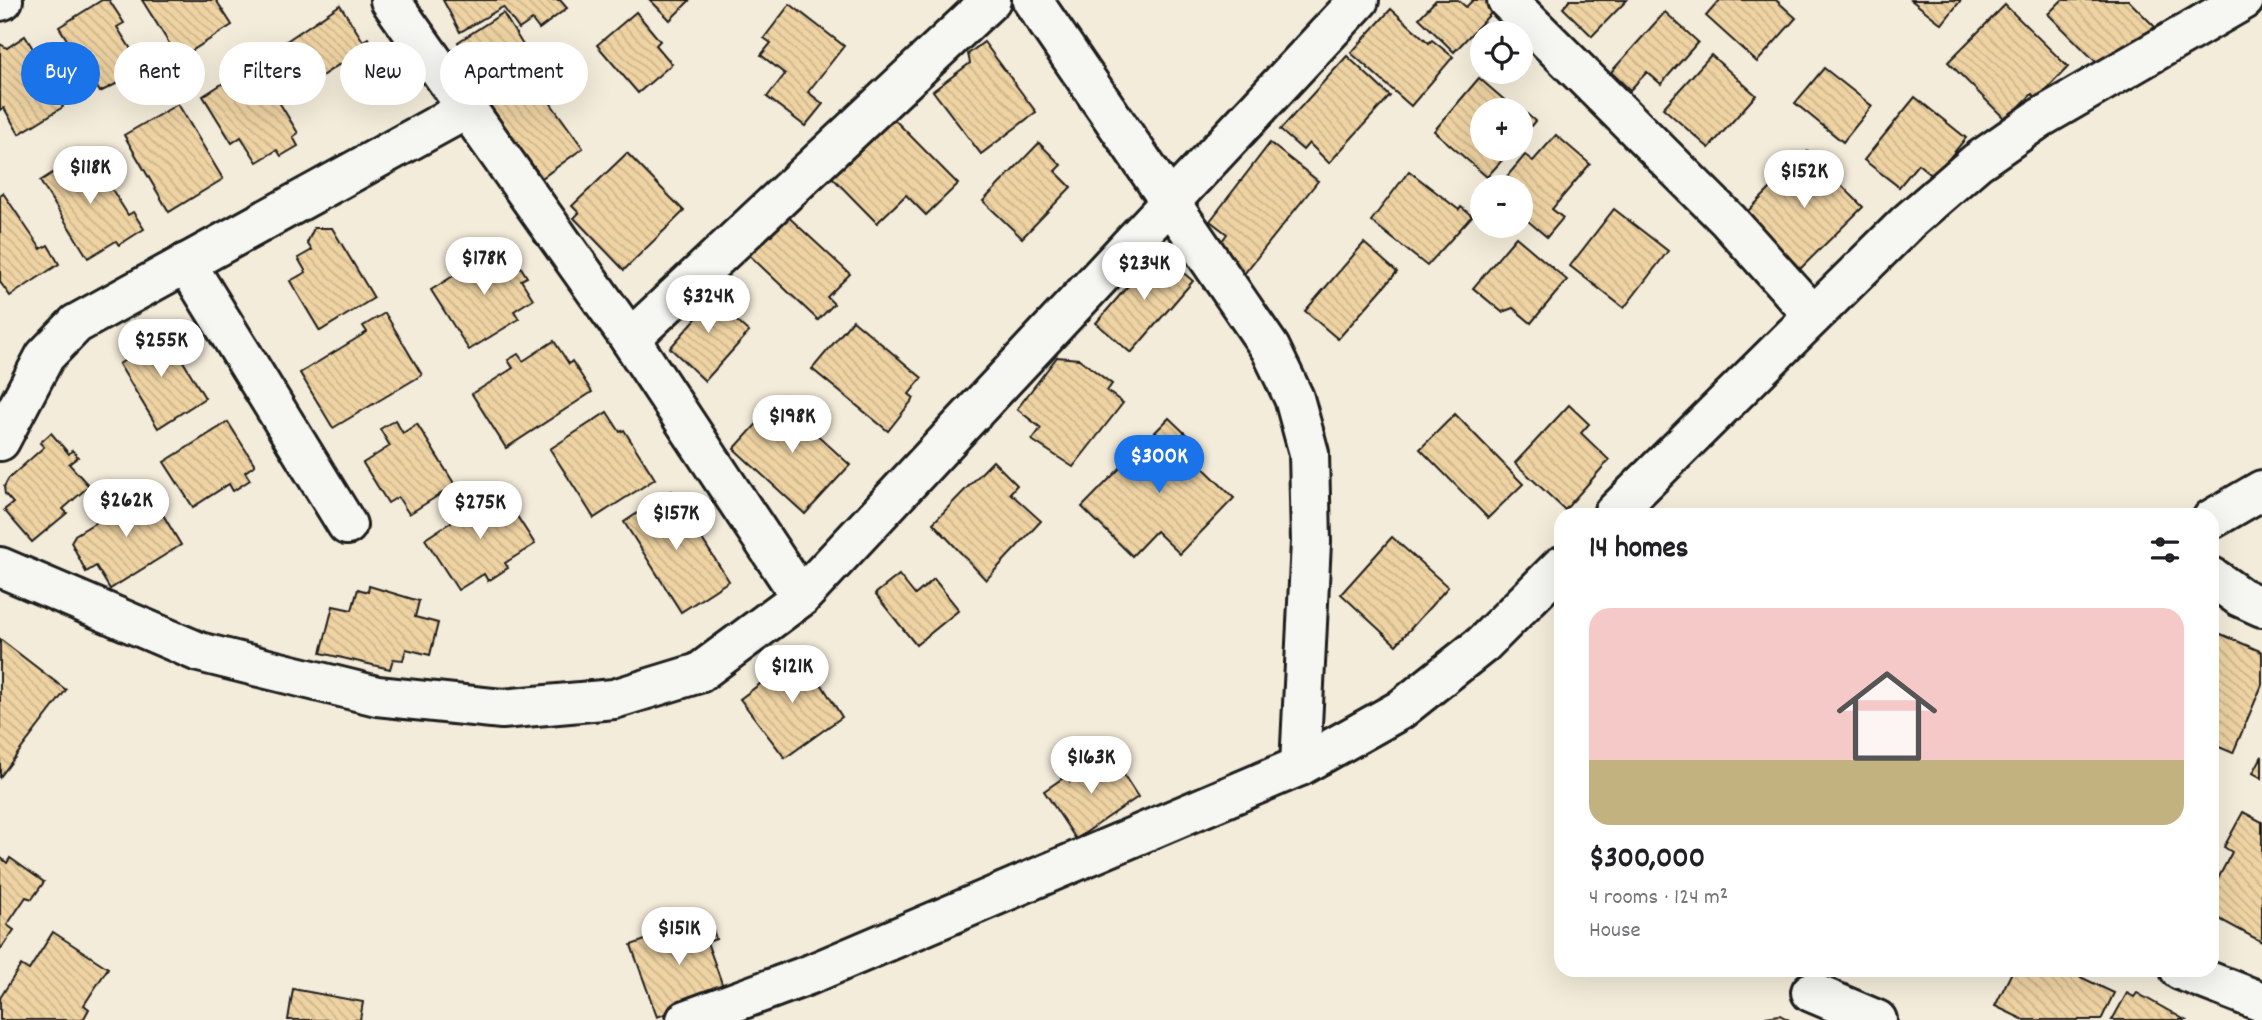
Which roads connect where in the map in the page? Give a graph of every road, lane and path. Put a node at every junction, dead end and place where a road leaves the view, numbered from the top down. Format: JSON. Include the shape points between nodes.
{"nodes":[{"id":1,"x":390,"y":0,"type":"edge"},
{"id":2,"x":991,"y":0,"type":"edge"},
{"id":3,"x":1032,"y":0,"type":"edge"},
{"id":4,"x":1359,"y":0,"type":"edge"},
{"id":5,"x":1507,"y":0,"type":"edge"},
{"id":6,"x":2244,"y":0,"type":"edge"},
{"id":7,"x":467,"y":109,"type":"junction"},
{"id":8,"x":1171,"y":200,"type":"junction"},
{"id":9,"x":186,"y":263,"type":"junction"},
{"id":10,"x":1813,"y":315,"type":"junction"},
{"id":11,"x":630,"y":339,"type":"junction"},
{"id":12,"x":0,"y":441,"type":"edge"},
{"id":13,"x":2262,"y":490,"type":"edge"},
{"id":14,"x":1619,"y":508,"type":"edge"},
{"id":15,"x":2219,"y":515,"type":"edge"},
{"id":16,"x":347,"y":525,"type":"dead end"},
{"id":17,"x":0,"y":567,"type":"edge"},
{"id":18,"x":1554,"y":573,"type":"edge"},
{"id":19,"x":2219,"y":582,"type":"edge"},
{"id":20,"x":801,"y":597,"type":"junction"},
{"id":21,"x":2262,"y":607,"type":"edge"},
{"id":22,"x":1300,"y":766,"type":"junction"},
{"id":23,"x":2198,"y":977,"type":"edge"},
{"id":24,"x":1811,"y":992,"type":"dead end"},
{"id":25,"x":2262,"y":1002,"type":"edge"},
{"id":26,"x":686,"y":1020,"type":"edge"},
{"id":27,"x":1877,"y":1020,"type":"edge"}],
"edges":[{"from":1,"to":7,"type":"street"},
{"from":2,"to":11,"type":"street"},
{"from":3,"to":8,"type":"street"},
{"from":4,"to":8,"type":"street"},
{"from":5,"to":10,"type":"street","via":[[1728,220]]},
{"from":6,"to":10,"type":"street","via":[[2040,118],[1977,162]]},
{"from":7,"to":9,"type":"street"},
{"from":7,"to":11,"type":"street"},
{"from":8,"to":20,"type":"street"},
{"from":8,"to":22,"type":"street","via":[[1270,348],[1294,398],[1309,453],[1311,542]]},
{"from":9,"to":12,"type":"street","via":[[76,324],[61,337],[44,356]]},
{"from":9,"to":16,"type":"street"},
{"from":10,"to":14,"type":"street"},
{"from":11,"to":20,"type":"street"},
{"from":13,"to":15,"type":"street"},
{"from":17,"to":20,"type":"street","via":[[199,652],[377,696],[502,709],[614,699],[699,673]]},
{"from":18,"to":22,"type":"street","via":[[1483,644],[1400,710]]},
{"from":19,"to":21,"type":"street"},
{"from":22,"to":26,"type":"street","via":[[811,974]]},
{"from":23,"to":25,"type":"street"},
{"from":24,"to":27,"type":"street"}]}
